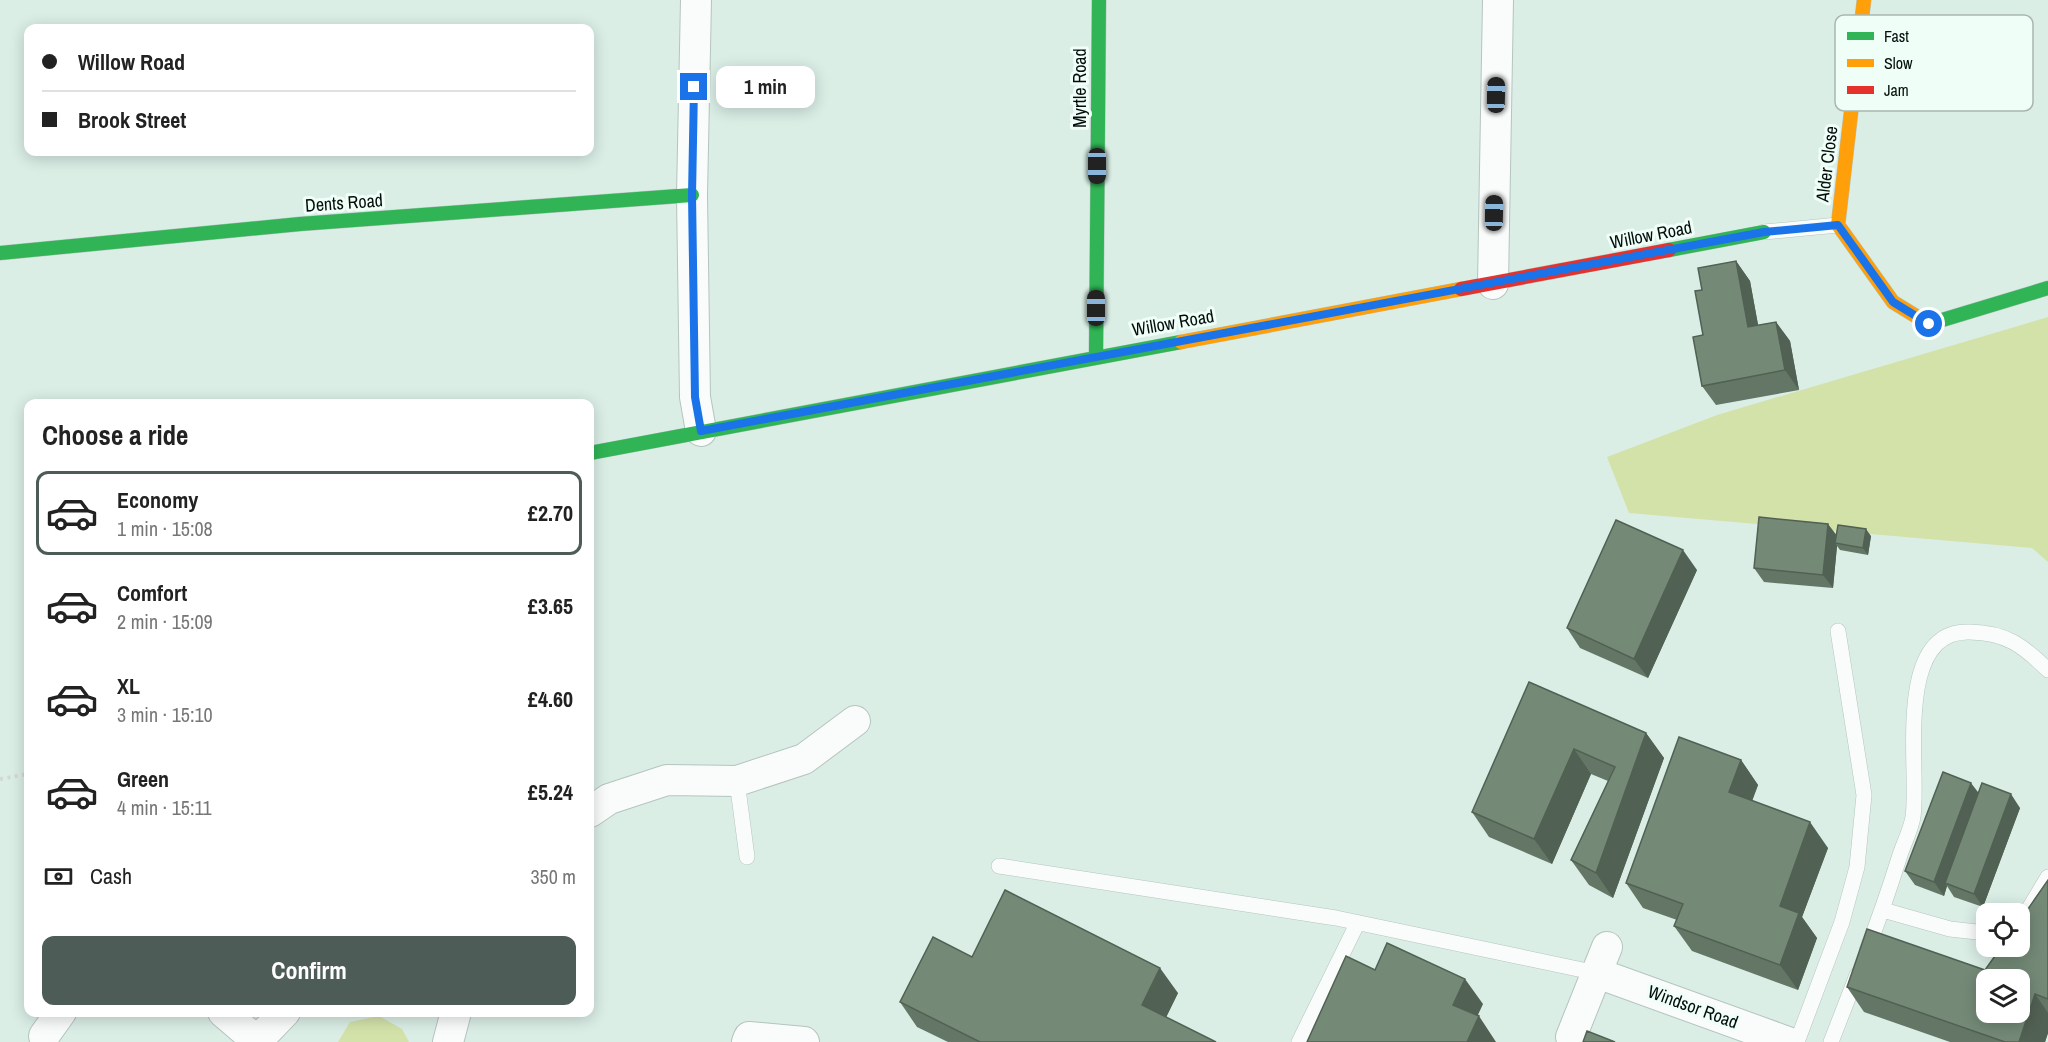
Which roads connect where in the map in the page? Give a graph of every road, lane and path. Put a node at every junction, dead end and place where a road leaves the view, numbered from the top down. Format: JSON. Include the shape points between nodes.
{"nodes":[{"id":1,"x":696,"y":0,"type":"edge"},
{"id":2,"x":1099,"y":0,"type":"edge"},
{"id":3,"x":1498,"y":0,"type":"edge"},
{"id":4,"x":1864,"y":0,"type":"edge"},
{"id":5,"x":1862,"y":15,"type":"edge"},
{"id":6,"x":1851,"y":111,"type":"edge"},
{"id":7,"x":692,"y":195,"type":"junction"},
{"id":8,"x":1838,"y":225,"type":"junction"},
{"id":9,"x":1764,"y":232,"type":"joint"},
{"id":10,"x":0,"y":253,"type":"edge"},
{"id":11,"x":1493,"y":284,"type":"junction"},
{"id":12,"x":2048,"y":288,"type":"edge"},
{"id":13,"x":1096,"y":356,"type":"junction"},
{"id":14,"x":701,"y":431,"type":"junction"},
{"id":15,"x":594,"y":452,"type":"edge"},
{"id":16,"x":1838,"y":631,"type":"dead end"},
{"id":17,"x":2048,"y":670,"type":"edge"},
{"id":18,"x":855,"y":721,"type":"dead end"},
{"id":19,"x":24,"y":775,"type":"edge"},
{"id":20,"x":0,"y":778,"type":"edge"},
{"id":21,"x":737,"y":781,"type":"junction"},
{"id":22,"x":594,"y":809,"type":"edge"},
{"id":23,"x":747,"y":857,"type":"dead end"},
{"id":24,"x":999,"y":866,"type":"dead end"},
{"id":25,"x":2048,"y":877,"type":"edge"},
{"id":26,"x":2030,"y":907,"type":"edge"},
{"id":27,"x":1882,"y":909,"type":"junction"},
{"id":28,"x":1357,"y":924,"type":"junction"},
{"id":29,"x":1976,"y":932,"type":"edge"},
{"id":30,"x":1602,"y":960,"type":"junction"},
{"id":31,"x":229,"y":1017,"type":"edge"},
{"id":32,"x":280,"y":1017,"type":"edge"},
{"id":33,"x":455,"y":1017,"type":"edge"},
{"id":34,"x":1572,"y":1037,"type":"dead end"},
{"id":35,"x":258,"y":1042,"type":"edge"},
{"id":36,"x":448,"y":1042,"type":"edge"},
{"id":37,"x":747,"y":1042,"type":"edge"},
{"id":38,"x":804,"y":1042,"type":"edge"},
{"id":39,"x":1299,"y":1042,"type":"edge"},
{"id":40,"x":1788,"y":1042,"type":"edge"},
{"id":41,"x":1797,"y":1042,"type":"edge"},
{"id":42,"x":1831,"y":1042,"type":"edge"}],
"edges":[{"from":1,"to":7,"type":"street"},
{"from":2,"to":13,"type":"street","name":"Myrtle Road"},
{"from":3,"to":11,"type":"street"},
{"from":4,"to":5,"type":"street","name":"Alder Close"},
{"from":6,"to":8,"type":"street","name":"Alder Close"},
{"from":7,"to":10,"type":"street","name":"Dents Road","via":[[300,224]]},
{"from":7,"to":14,"type":"street","via":[[695,397]]},
{"from":8,"to":9,"type":"lane"},
{"from":8,"to":12,"type":"street","via":[[1893,302],[1929,324]]},
{"from":9,"to":11,"type":"street","name":"Willow Road"},
{"from":11,"to":13,"type":"street","name":"Willow Road"},
{"from":13,"to":14,"type":"street","name":"Willow Road"},
{"from":14,"to":15,"type":"street","name":"Willow Road"},
{"from":16,"to":41,"type":"lane","via":[[1864,795],[1857,867],[1842,922]]},
{"from":17,"to":27,"type":"lane","via":[[2023,646],[1993,632],[1960,631],[1939,642],[1924,662],[1916,686],[1914,712],[1913,817]]},
{"from":18,"to":21,"type":"street","via":[[804,759]]},
{"from":19,"to":20,"type":"path"},
{"from":21,"to":22,"type":"street","via":[[667,780],[609,799]]},
{"from":21,"to":23,"type":"lane"},
{"from":24,"to":28,"type":"lane"},
{"from":25,"to":26,"type":"lane"},
{"from":27,"to":29,"type":"lane","via":[[1950,929]]},
{"from":27,"to":42,"type":"lane"},
{"from":28,"to":30,"type":"lane"},
{"from":28,"to":39,"type":"lane"},
{"from":30,"to":34,"type":"street"},
{"from":30,"to":40,"type":"street","name":"Windsor Road"},
{"from":31,"to":35,"type":"street"},
{"from":32,"to":35,"type":"street"},
{"from":33,"to":36,"type":"street"},
{"from":37,"to":38,"type":"street","via":[[749,1037]]}]}
